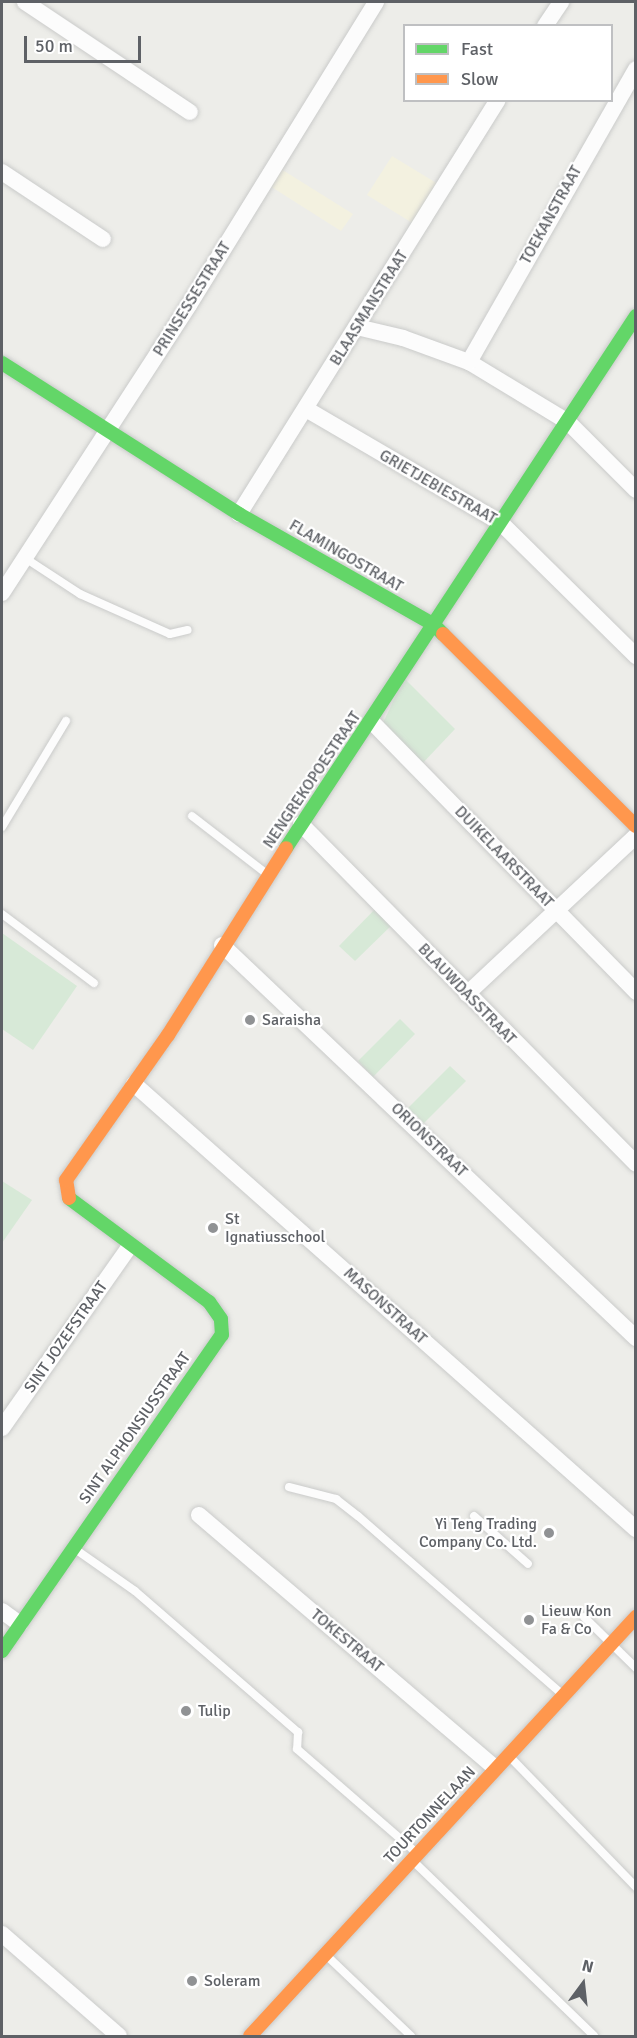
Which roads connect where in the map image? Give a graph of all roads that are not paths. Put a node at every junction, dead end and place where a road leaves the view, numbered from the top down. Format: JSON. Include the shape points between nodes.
{"nodes":[{"id":1,"x":24,"y":2,"type":"edge"},
{"id":2,"x":376,"y":2,"type":"edge"},
{"id":3,"x":561,"y":2,"type":"edge"},
{"id":4,"x":551,"y":23,"type":"edge"},
{"id":5,"x":636,"y":69,"type":"edge"},
{"id":6,"x":617,"y":82,"type":"edge"},
{"id":7,"x":497,"y":102,"type":"edge"},
{"id":8,"x":606,"y":102,"type":"edge"},
{"id":9,"x":189,"y":112,"type":"dead end"},
{"id":10,"x":2,"y":172,"type":"edge"},
{"id":11,"x":103,"y":239,"type":"dead end"},
{"id":12,"x":635,"y":320,"type":"edge"},
{"id":13,"x":357,"y":327,"type":"junction"},
{"id":14,"x":469,"y":362,"type":"junction"},
{"id":15,"x":2,"y":363,"type":"edge"},
{"id":16,"x":306,"y":409,"type":"junction"},
{"id":17,"x":568,"y":422,"type":"junction"},
{"id":18,"x":107,"y":434,"type":"junction"},
{"id":19,"x":636,"y":490,"type":"edge"},
{"id":20,"x":239,"y":514,"type":"junction"},
{"id":21,"x":501,"y":523,"type":"junction"},
{"id":22,"x":25,"y":558,"type":"junction"},
{"id":23,"x":2,"y":593,"type":"edge"},
{"id":24,"x":434,"y":625,"type":"junction"},
{"id":25,"x":188,"y":630,"type":"dead end"},
{"id":26,"x":636,"y":656,"type":"edge"},
{"id":27,"x":66,"y":721,"type":"dead end"},
{"id":28,"x":372,"y":722,"type":"junction"},
{"id":29,"x":192,"y":816,"type":"dead end"},
{"id":30,"x":301,"y":824,"type":"junction"},
{"id":31,"x":636,"y":826,"type":"edge"},
{"id":32,"x":2,"y":827,"type":"edge"},
{"id":33,"x":636,"y":836,"type":"edge"},
{"id":34,"x":268,"y":875,"type":"junction"},
{"id":35,"x":556,"y":911,"type":"junction"},
{"id":36,"x":2,"y":914,"type":"edge"},
{"id":37,"x":222,"y":945,"type":"junction"},
{"id":38,"x":94,"y":983,"type":"dead end"},
{"id":39,"x":636,"y":992,"type":"edge"},
{"id":40,"x":467,"y":994,"type":"junction"},
{"id":41,"x":134,"y":1084,"type":"junction"},
{"id":42,"x":636,"y":1164,"type":"edge"},
{"id":43,"x":130,"y":1246,"type":"junction"},
{"id":44,"x":636,"y":1338,"type":"edge"},
{"id":45,"x":2,"y":1428,"type":"edge"},
{"id":46,"x":289,"y":1487,"type":"dead end"},
{"id":47,"x":199,"y":1515,"type":"dead end"},
{"id":48,"x":474,"y":1516,"type":"dead end"},
{"id":49,"x":636,"y":1529,"type":"edge"},
{"id":50,"x":72,"y":1547,"type":"junction"},
{"id":51,"x":528,"y":1564,"type":"dead end"},
{"id":52,"x":2,"y":1611,"type":"edge"},
{"id":53,"x":584,"y":1617,"type":"dead end"},
{"id":54,"x":636,"y":1617,"type":"edge"},
{"id":55,"x":20,"y":1624,"type":"junction"},
{"id":56,"x":611,"y":1644,"type":"junction"},
{"id":57,"x":2,"y":1651,"type":"edge"},
{"id":58,"x":636,"y":1668,"type":"edge"},
{"id":59,"x":562,"y":1694,"type":"junction"},
{"id":60,"x":508,"y":1755,"type":"junction"},
{"id":61,"x":495,"y":1768,"type":"junction"},
{"id":62,"x":415,"y":1857,"type":"junction"},
{"id":63,"x":636,"y":1887,"type":"edge"},
{"id":64,"x":2,"y":1934,"type":"edge"},
{"id":65,"x":325,"y":1954,"type":"junction"},
{"id":66,"x":118,"y":2037,"type":"edge"},
{"id":67,"x":250,"y":2037,"type":"edge"},
{"id":68,"x":411,"y":2037,"type":"edge"},
{"id":69,"x":594,"y":2037,"type":"edge"}],
"edges":[{"from":1,"to":9,"type":"street"},
{"from":2,"to":18,"type":"street","name":"PRINSESSESTRAAT"},
{"from":3,"to":4,"type":"street"},
{"from":5,"to":6,"type":"street","name":"TOEKANSTRAAT"},
{"from":7,"to":13,"type":"street","name":"BLAASMANSTRAAT"},
{"from":8,"to":14,"type":"street","name":"TOEKANSTRAAT"},
{"from":10,"to":11,"type":"street"},
{"from":12,"to":17,"type":"street","name":"NENGREKOPOESTRAAT"},
{"from":13,"to":14,"type":"street","via":[[403,338]]},
{"from":13,"to":16,"type":"street","name":"BLAASMANSTRAAT"},
{"from":14,"to":17,"type":"street"},
{"from":15,"to":18,"type":"street","name":"FLAMINGOSTRAAT"},
{"from":16,"to":20,"type":"street","name":"BLAASMANSTRAAT"},
{"from":16,"to":21,"type":"street","name":"GRIETJEBIESTRAAT"},
{"from":17,"to":19,"type":"street"},
{"from":17,"to":21,"type":"street","name":"NENGREKOPOESTRAAT"},
{"from":18,"to":20,"type":"street","name":"FLAMINGOSTRAAT"},
{"from":18,"to":22,"type":"street","name":"PRINSESSESTRAAT"},
{"from":20,"to":24,"type":"street","name":"FLAMINGOSTRAAT"},
{"from":21,"to":24,"type":"street","name":"NENGREKOPOESTRAAT"},
{"from":21,"to":26,"type":"street","name":"GRIETJEBIESTRAAT"},
{"from":22,"to":23,"type":"street","name":"PRINSESSESTRAAT"},
{"from":22,"to":25,"type":"lane","via":[[80,594],[160,630],[170,634]]},
{"from":24,"to":28,"type":"street","name":"NENGREKOPOESTRAAT"},
{"from":24,"to":31,"type":"street","name":"FLAMINGOSTRAAT"},
{"from":27,"to":32,"type":"lane"},
{"from":28,"to":30,"type":"street","name":"NENGREKOPOESTRAAT"},
{"from":28,"to":35,"type":"street","name":"DUIKELAARSTRAAT"},
{"from":29,"to":34,"type":"lane"},
{"from":30,"to":34,"type":"street","name":"NENGREKOPOESTRAAT"},
{"from":30,"to":40,"type":"street","name":"BLAUWDASSTRAAT"},
{"from":33,"to":35,"type":"street"},
{"from":34,"to":37,"type":"street","name":"NENGREKOPOESTRAAT"},
{"from":35,"to":39,"type":"street","name":"DUIKELAARSTRAAT"},
{"from":35,"to":40,"type":"street"},
{"from":36,"to":38,"type":"lane"},
{"from":37,"to":41,"type":"street","name":"NENGREKOPOESTRAAT"},
{"from":37,"to":44,"type":"street","name":"ORIONSTRAAT"},
{"from":40,"to":42,"type":"street","name":"BLAUWDASSTRAAT"},
{"from":41,"to":43,"type":"street","name":"NENGREKOPOESTRAAT","via":[[66,1180],[65,1193],[75,1206]]},
{"from":41,"to":49,"type":"street","name":"MASONSTRAAT"},
{"from":43,"to":45,"type":"street","name":"SINT JOZEFSTRAAT"},
{"from":43,"to":50,"type":"street","name":"SINT ALPHONSIUSSTRAAT","via":[[208,1302],[221,1319],[222,1335]]},
{"from":46,"to":59,"type":"lane","via":[[336,1499]]},
{"from":47,"to":61,"type":"street","name":"TOKESTRAAT"},
{"from":48,"to":51,"type":"lane"},
{"from":50,"to":55,"type":"street","name":"SINT ALPHONSIUSSTRAAT"},
{"from":50,"to":62,"type":"lane","via":[[135,1591],[298,1732],[296,1747]]},
{"from":52,"to":55,"type":"street"},
{"from":53,"to":56,"type":"lane"},
{"from":54,"to":56,"type":"street","name":"TOURTONNELAAN"},
{"from":55,"to":57,"type":"street","name":"SINT ALPHONSIUSSTRAAT"},
{"from":56,"to":58,"type":"lane"},
{"from":56,"to":59,"type":"street","name":"TOURTONNELAAN"},
{"from":59,"to":60,"type":"street","name":"TOURTONNELAAN"},
{"from":60,"to":61,"type":"street","name":"TOURTONNELAAN"},
{"from":60,"to":63,"type":"lane"},
{"from":61,"to":62,"type":"street","name":"TOURTONNELAAN"},
{"from":62,"to":65,"type":"street","name":"TOURTONNELAAN"},
{"from":62,"to":69,"type":"lane"},
{"from":64,"to":66,"type":"street"},
{"from":65,"to":67,"type":"street","name":"TOURTONNELAAN"},
{"from":65,"to":68,"type":"lane"}]}
